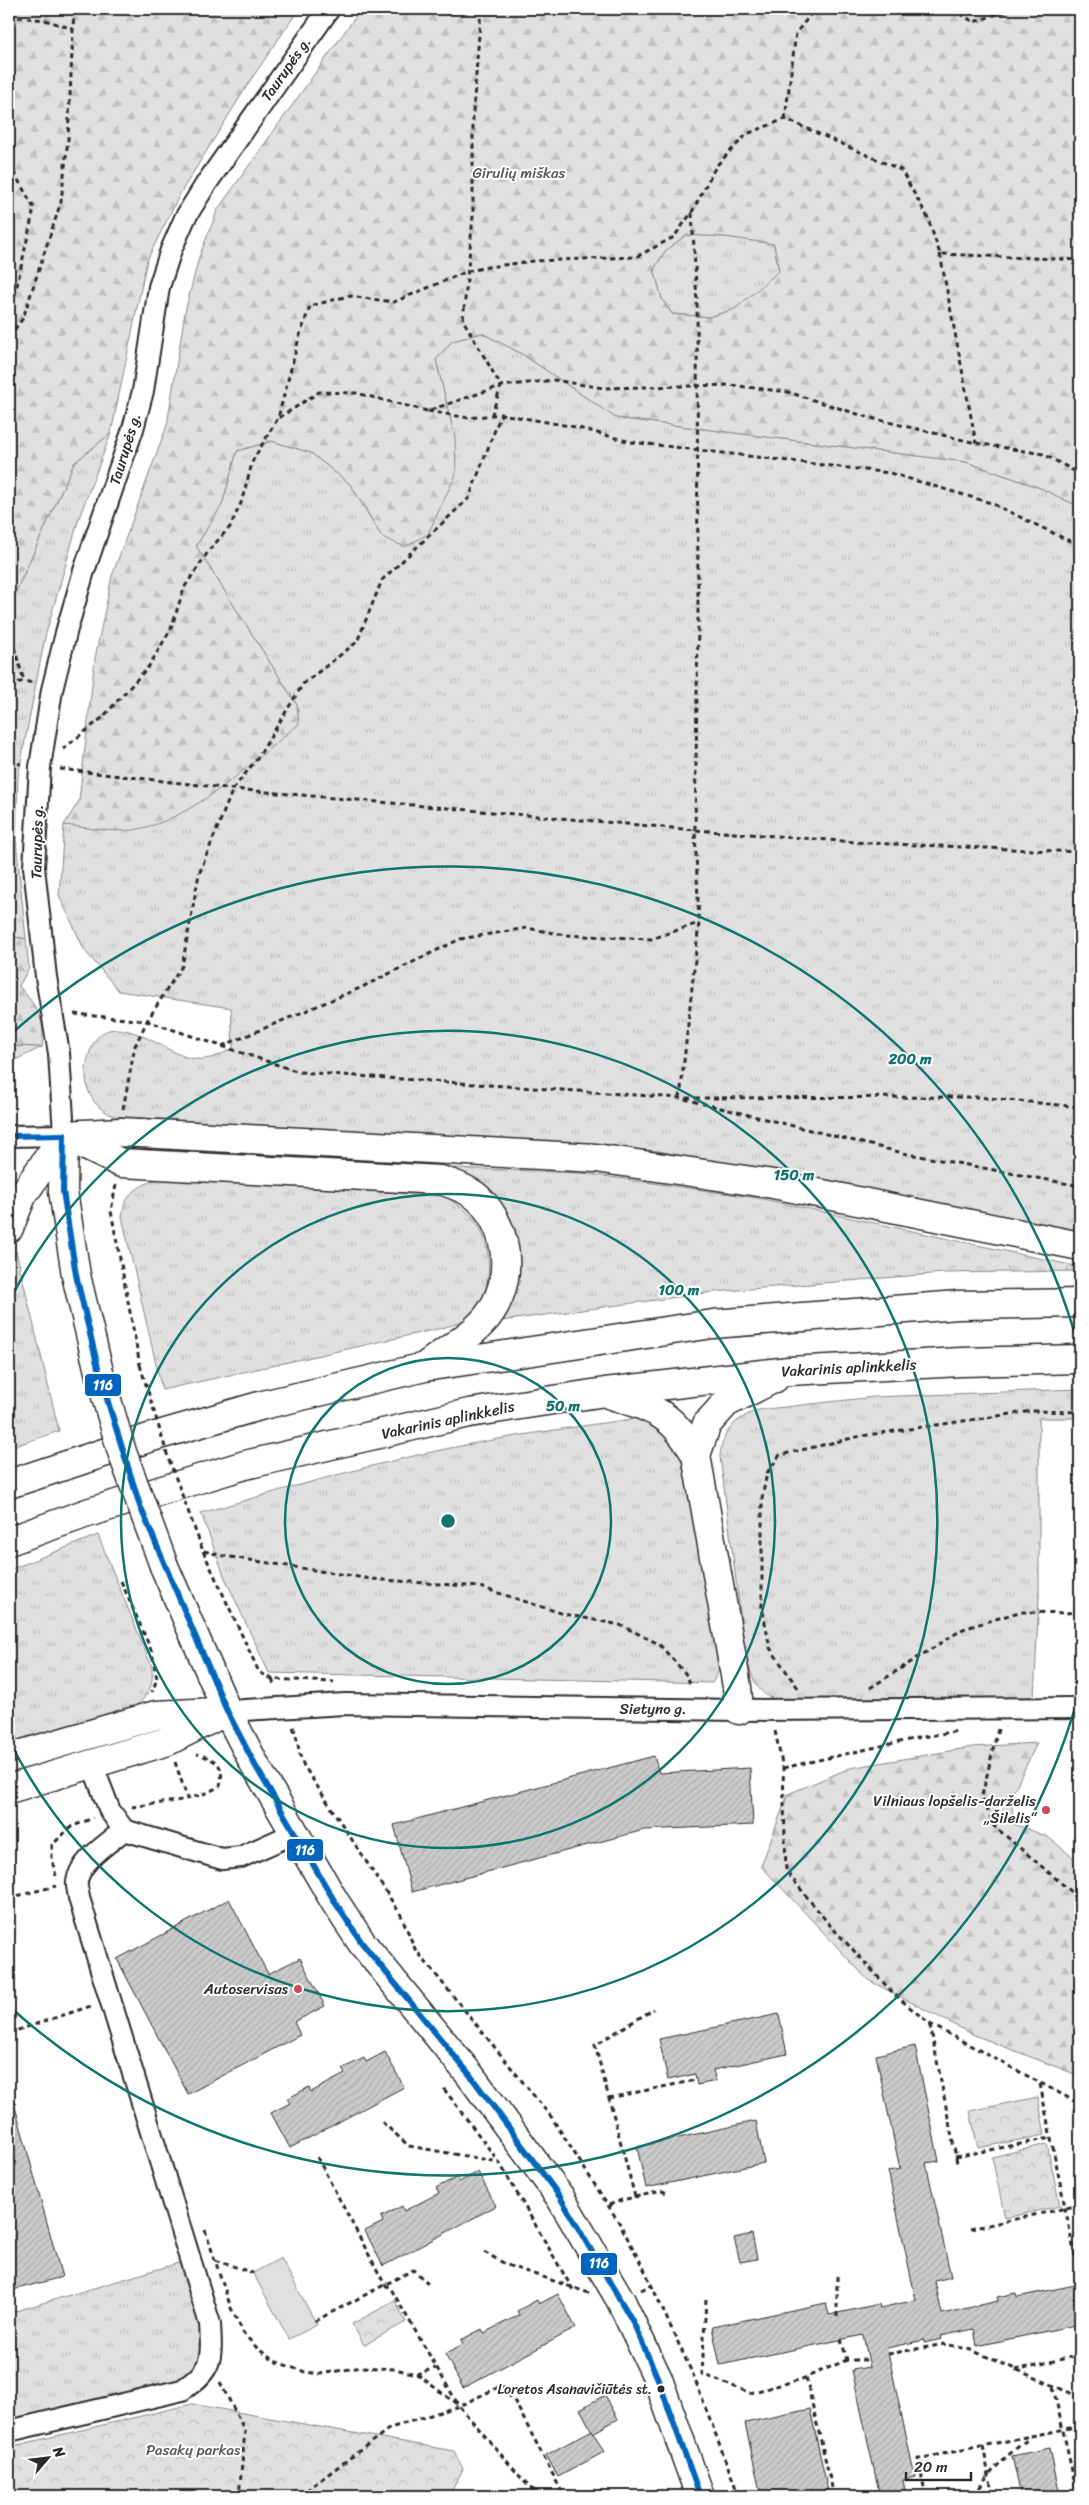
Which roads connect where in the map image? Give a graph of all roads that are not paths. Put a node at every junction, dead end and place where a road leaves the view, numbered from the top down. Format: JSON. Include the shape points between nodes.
{"nodes":[{"id":1,"x":329,"y":9,"type":"edge"},
{"id":2,"x":64,"y":1135,"type":"junction"},
{"id":3,"x":9,"y":1136,"type":"edge"},
{"id":4,"x":9,"y":1228,"type":"edge"},
{"id":5,"x":1080,"y":1246,"type":"edge"},
{"id":6,"x":1080,"y":1304,"type":"edge"},
{"id":7,"x":1080,"y":1359,"type":"edge"},
{"id":8,"x":425,"y":1367,"type":"junction"},
{"id":9,"x":789,"y":1371,"type":"junction"},
{"id":10,"x":605,"y":1392,"type":"junction"},
{"id":11,"x":696,"y":1455,"type":"junction"},
{"id":12,"x":9,"y":1484,"type":"edge"},
{"id":13,"x":9,"y":1541,"type":"edge"},
{"id":14,"x":1080,"y":1708,"type":"edge"},
{"id":15,"x":739,"y":1710,"type":"junction"},
{"id":16,"x":227,"y":1712,"type":"junction"},
{"id":17,"x":9,"y":1758,"type":"edge"},
{"id":18,"x":92,"y":1764,"type":"junction"},
{"id":19,"x":9,"y":1789,"type":"edge"},
{"id":20,"x":124,"y":1830,"type":"junction"},
{"id":21,"x":295,"y":1833,"type":"junction"},
{"id":22,"x":9,"y":2431,"type":"edge"},
{"id":23,"x":700,"y":2496,"type":"edge"}],
"edges":[{"from":1,"to":2,"type":"street","name":"Taurupės g.","via":[[206,184],[185,218],[171,250],[159,286],[143,392],[133,430],[84,571],[52,690],[40,767],[34,867],[59,1053]]},
{"from":2,"to":3,"type":"street"},
{"from":2,"to":4,"type":"main road","via":[[22,1196]]},
{"from":2,"to":5,"type":"main road","via":[[121,1132],[596,1158],[773,1184]]},
{"from":2,"to":8,"type":"main road","via":[[121,1162],[440,1180],[460,1186],[477,1197],[497,1224],[506,1259],[504,1280],[499,1295],[480,1325]]},
{"from":2,"to":16,"type":"main road","name":"Taurupės g.","bridge":true,"via":[[65,1201],[76,1275],[100,1376],[122,1452],[164,1566]]},
{"from":6,"to":8,"type":"main road","via":[[958,1306],[713,1324]]},
{"from":7,"to":9,"type":"main road","name":"Vakarinis aplinkkelis"},
{"from":8,"to":12,"type":"main road","via":[[263,1405]]},
{"from":9,"to":10,"type":"main road","name":"Vakarinis aplinkkelis"},
{"from":9,"to":11,"type":"main road","via":[[726,1403],[707,1424]]},
{"from":10,"to":11,"type":"main road","via":[[670,1419],[684,1434]]},
{"from":10,"to":13,"type":"main road","name":"Vakarinis aplinkkelis","via":[[469,1413],[245,1465],[87,1513]]},
{"from":11,"to":15,"type":"main road"},
{"from":14,"to":15,"type":"street","name":"Sietyno g."},
{"from":15,"to":16,"type":"street","name":"Sietyno g.","via":[[346,1704]]},
{"from":16,"to":17,"type":"main road","via":[[156,1715]]},
{"from":16,"to":18,"type":"main road","via":[[168,1741]]},
{"from":16,"to":21,"type":"main road","name":"Taurupės g."},
{"from":18,"to":19,"type":"main road"},
{"from":18,"to":20,"type":"street","via":[[110,1811]]},
{"from":20,"to":21,"type":"street","via":[[222,1859],[241,1857]]},
{"from":20,"to":22,"type":"street","via":[[81,1871],[77,1882],[79,1898],[210,2324],[209,2365],[182,2390]]},
{"from":21,"to":23,"type":"main road","name":"Taurupės g.","via":[[362,1943],[470,2075],[560,2197],[621,2301],[658,2379]]}]}
